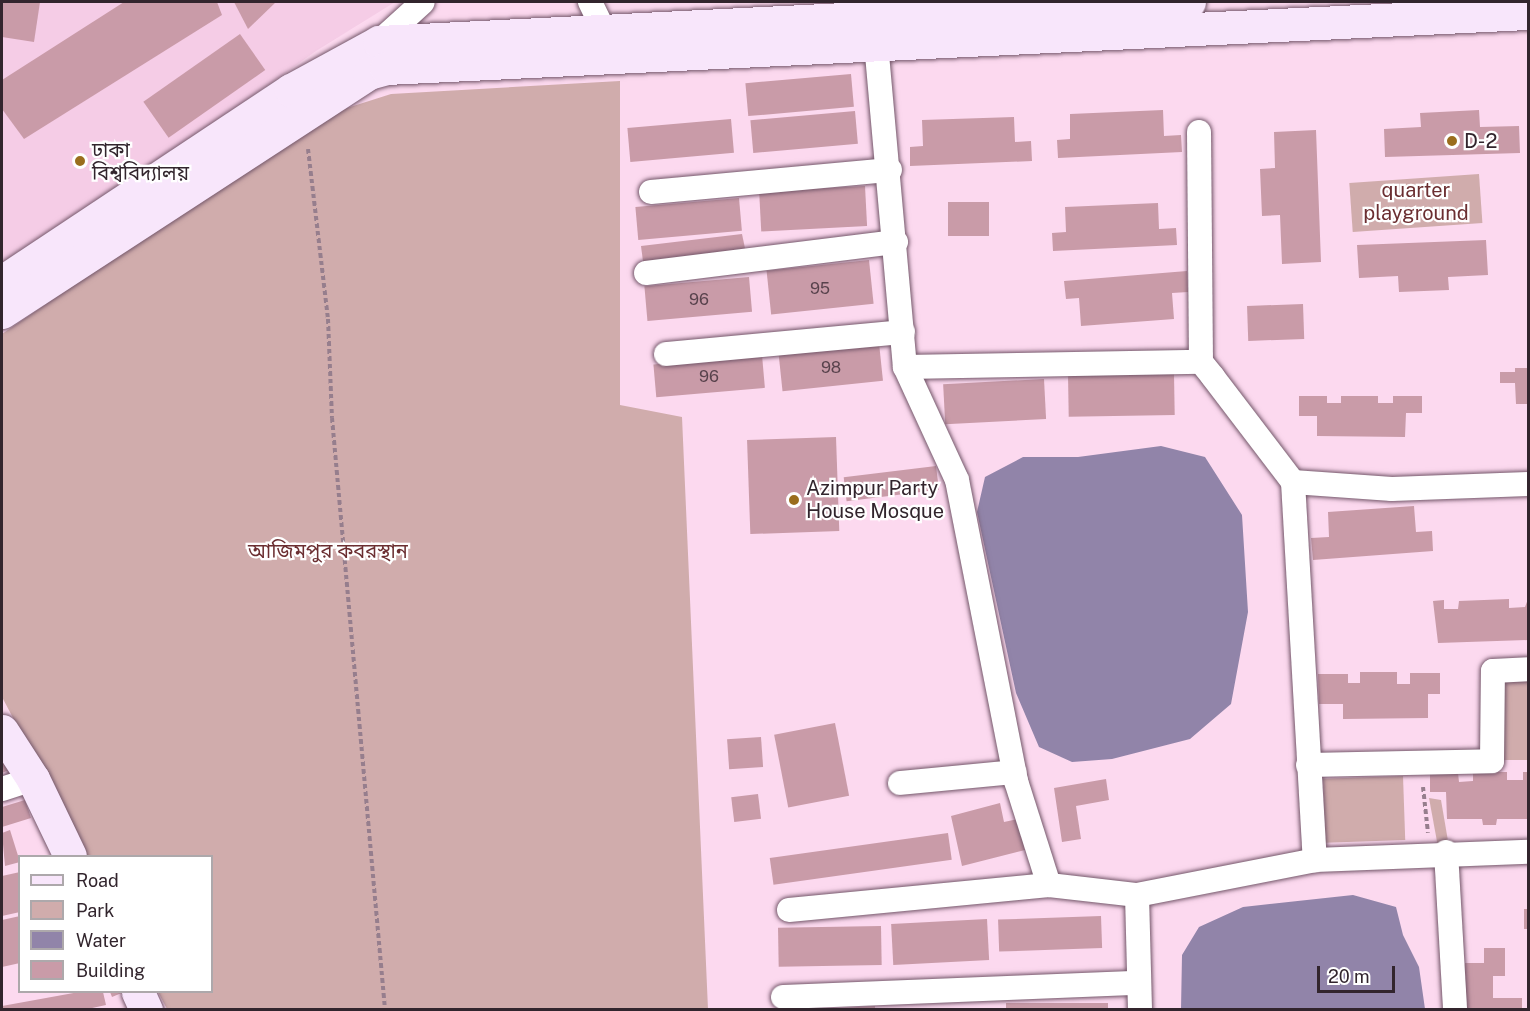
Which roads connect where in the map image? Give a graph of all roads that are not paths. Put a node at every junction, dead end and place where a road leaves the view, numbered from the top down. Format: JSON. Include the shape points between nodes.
{"nodes":[{"id":1,"x":423,"y":2,"type":"edge"},
{"id":2,"x":1188,"y":2,"type":"edge"},
{"id":3,"x":1528,"y":13,"type":"edge"},
{"id":4,"x":600,"y":29,"type":"edge"},
{"id":5,"x":379,"y":42,"type":"junction"},
{"id":6,"x":876,"y":43,"type":"junction"},
{"id":7,"x":1199,"y":132,"type":"dead end"},
{"id":8,"x":890,"y":170,"type":"junction"},
{"id":9,"x":651,"y":192,"type":"dead end"},
{"id":10,"x":896,"y":242,"type":"junction"},
{"id":11,"x":646,"y":273,"type":"dead end"},
{"id":12,"x":2,"y":282,"type":"edge"},
{"id":13,"x":2,"y":312,"type":"edge"},
{"id":14,"x":903,"y":332,"type":"junction"},
{"id":15,"x":666,"y":354,"type":"dead end"},
{"id":16,"x":1201,"y":362,"type":"junction"},
{"id":17,"x":905,"y":367,"type":"junction"},
{"id":18,"x":1293,"y":482,"type":"junction"},
{"id":19,"x":1528,"y":484,"type":"edge"},
{"id":20,"x":1528,"y":669,"type":"edge"},
{"id":21,"x":2,"y":731,"type":"edge"},
{"id":22,"x":1308,"y":765,"type":"junction"},
{"id":23,"x":1014,"y":772,"type":"junction"},
{"id":24,"x":33,"y":779,"type":"junction"},
{"id":25,"x":900,"y":783,"type":"dead end"},
{"id":26,"x":2,"y":789,"type":"edge"},
{"id":27,"x":1528,"y":852,"type":"edge"},
{"id":28,"x":1438,"y":854,"type":"junction"},
{"id":29,"x":70,"y":855,"type":"edge"},
{"id":30,"x":1315,"y":860,"type":"junction"},
{"id":31,"x":1049,"y":885,"type":"junction"},
{"id":32,"x":1137,"y":895,"type":"junction"},
{"id":33,"x":789,"y":910,"type":"dead end"},
{"id":34,"x":1139,"y":983,"type":"junction"},
{"id":35,"x":138,"y":993,"type":"edge"},
{"id":36,"x":783,"y":997,"type":"dead end"},
{"id":37,"x":146,"y":1010,"type":"edge"},
{"id":38,"x":1140,"y":1010,"type":"edge"},
{"id":39,"x":1455,"y":1010,"type":"edge"}],
"edges":[{"from":1,"to":5,"type":"street"},
{"from":2,"to":4,"type":"main road"},
{"from":3,"to":6,"type":"main road"},
{"from":4,"to":5,"type":"main road"},
{"from":4,"to":6,"type":"main road"},
{"from":4,"to":13,"type":"main road","via":[[369,73]]},
{"from":5,"to":12,"type":"main road","via":[[291,90]]},
{"from":6,"to":8,"type":"street"},
{"from":7,"to":16,"type":"street"},
{"from":8,"to":9,"type":"street"},
{"from":8,"to":10,"type":"street"},
{"from":10,"to":11,"type":"street"},
{"from":10,"to":14,"type":"street"},
{"from":14,"to":15,"type":"street"},
{"from":14,"to":17,"type":"street"},
{"from":16,"to":17,"type":"street"},
{"from":16,"to":18,"type":"street"},
{"from":17,"to":23,"type":"street","via":[[957,480]]},
{"from":18,"to":19,"type":"street","via":[[1392,489]]},
{"from":18,"to":22,"type":"street"},
{"from":20,"to":22,"type":"street","via":[[1493,671],[1492,761]]},
{"from":21,"to":24,"type":"main road"},
{"from":22,"to":30,"type":"street"},
{"from":23,"to":25,"type":"street"},
{"from":23,"to":31,"type":"street"},
{"from":24,"to":26,"type":"street"},
{"from":24,"to":29,"type":"main road"},
{"from":27,"to":28,"type":"street"},
{"from":28,"to":30,"type":"street"},
{"from":28,"to":39,"type":"street"},
{"from":30,"to":32,"type":"street"},
{"from":31,"to":32,"type":"street"},
{"from":31,"to":33,"type":"street"},
{"from":32,"to":34,"type":"street"},
{"from":34,"to":36,"type":"street"},
{"from":34,"to":38,"type":"street"},
{"from":35,"to":37,"type":"main road"}]}
